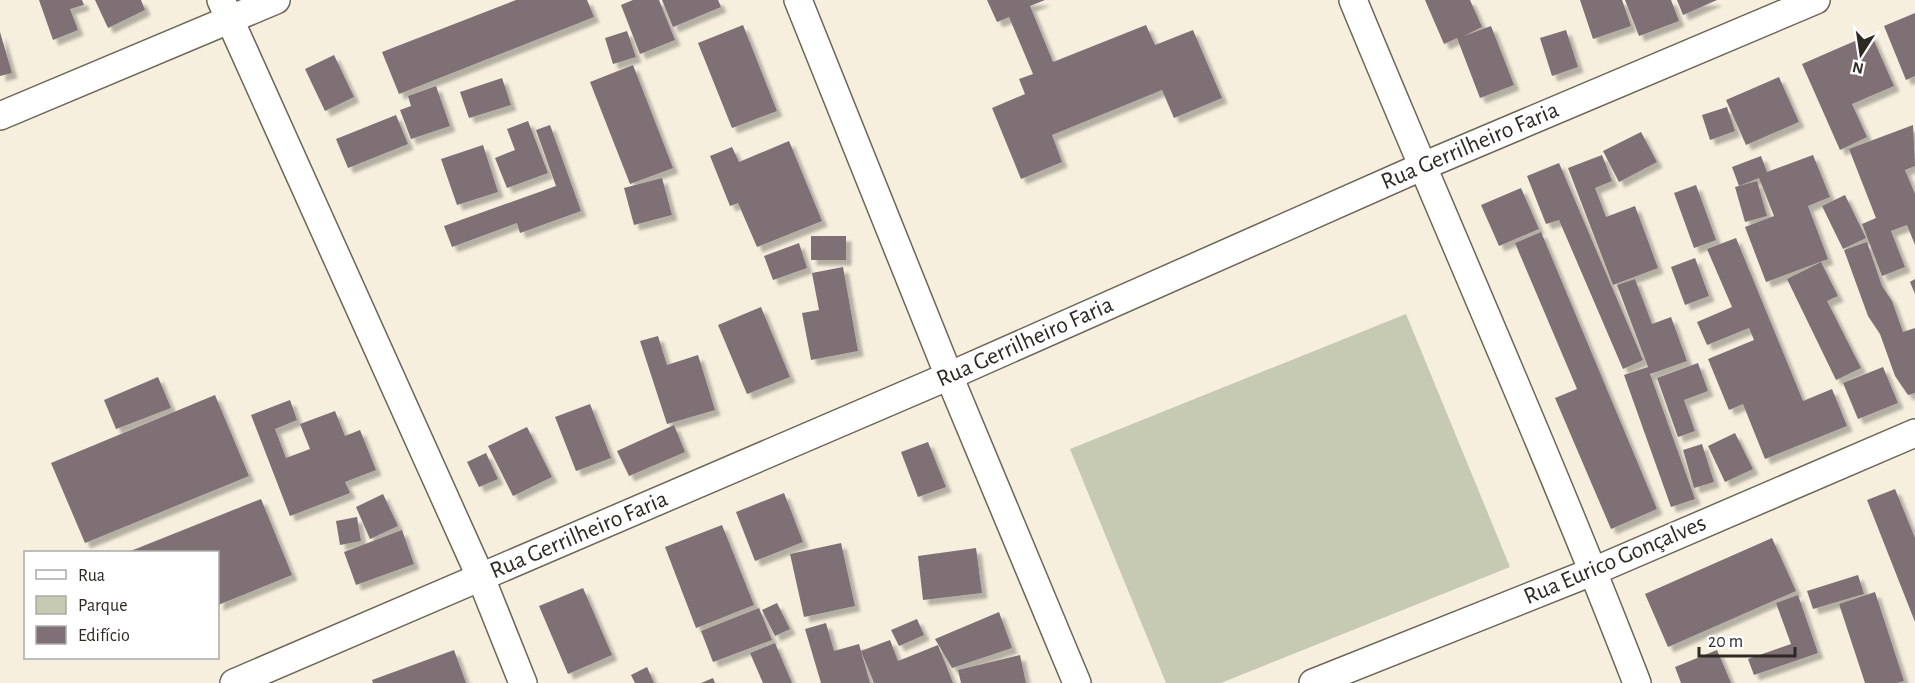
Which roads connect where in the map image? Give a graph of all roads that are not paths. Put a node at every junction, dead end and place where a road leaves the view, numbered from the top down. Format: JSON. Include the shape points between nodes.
{"nodes":[{"id":1,"x":276,"y":0,"type":"edge"},
{"id":2,"x":798,"y":0,"type":"edge"},
{"id":3,"x":1353,"y":0,"type":"edge"},
{"id":4,"x":1816,"y":0,"type":"edge"},
{"id":5,"x":225,"y":10,"type":"edge"},
{"id":6,"x":0,"y":116,"type":"edge"},
{"id":7,"x":1421,"y":167,"type":"junction"},
{"id":8,"x":949,"y":376,"type":"junction"},
{"id":9,"x":1915,"y":433,"type":"edge"},
{"id":10,"x":1593,"y":571,"type":"junction"},
{"id":11,"x":481,"y":578,"type":"junction"},
{"id":12,"x":234,"y":683,"type":"edge"},
{"id":13,"x":524,"y":683,"type":"edge"},
{"id":14,"x":1077,"y":683,"type":"edge"},
{"id":15,"x":1313,"y":683,"type":"edge"},
{"id":16,"x":1637,"y":683,"type":"edge"}],
"edges":[{"from":1,"to":5,"type":"street"},
{"from":2,"to":8,"type":"street"},
{"from":3,"to":7,"type":"street"},
{"from":4,"to":7,"type":"street","name":"Rua Gerrilheiro Faria"},
{"from":5,"to":6,"type":"street"},
{"from":5,"to":11,"type":"street"},
{"from":7,"to":8,"type":"street","name":"Rua Gerrilheiro Faria"},
{"from":7,"to":10,"type":"street"},
{"from":8,"to":11,"type":"street","name":"Rua Gerrilheiro Faria"},
{"from":8,"to":14,"type":"street"},
{"from":9,"to":10,"type":"street","name":"Rua Eurico Gonçalves"},
{"from":10,"to":15,"type":"street","name":"Rua Eurico Gonçalves"},
{"from":10,"to":16,"type":"street"},
{"from":11,"to":12,"type":"street","name":"Rua Gerrilheiro Faria"},
{"from":11,"to":13,"type":"street"}]}
